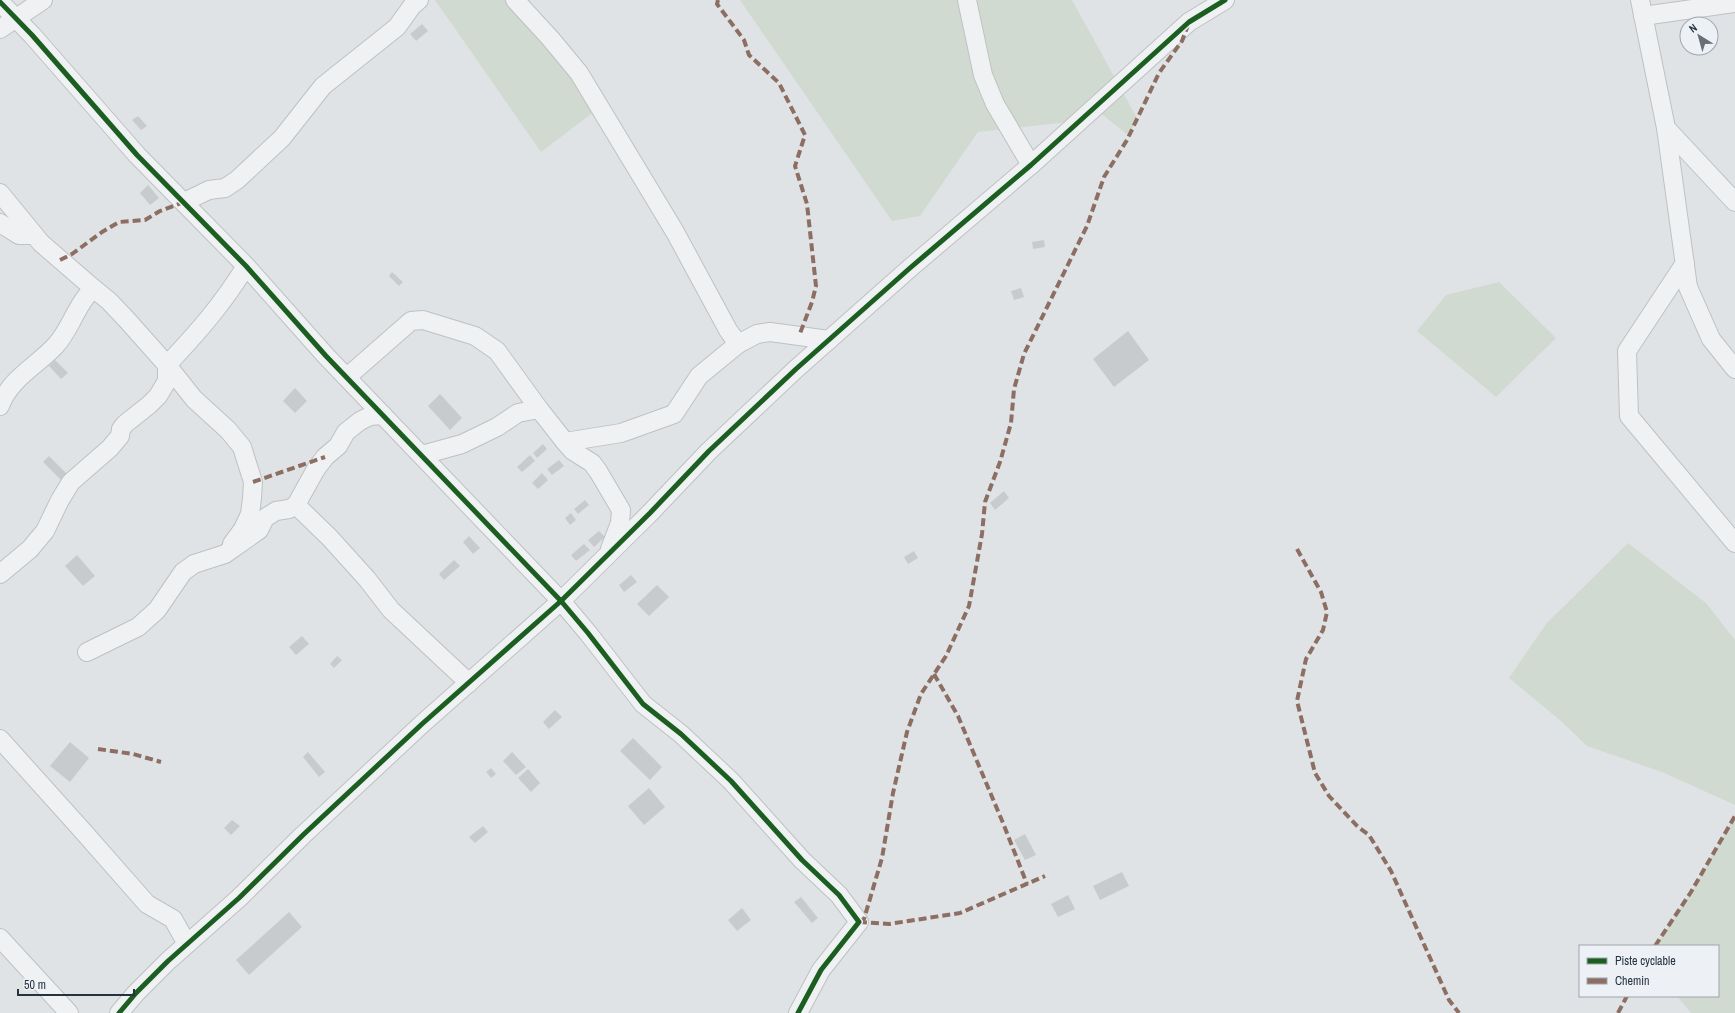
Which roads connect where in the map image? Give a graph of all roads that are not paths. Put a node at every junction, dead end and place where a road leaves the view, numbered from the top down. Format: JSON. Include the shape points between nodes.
{"nodes":[{"id":1,"x":419,"y":0,"type":"edge"},
{"id":2,"x":516,"y":0,"type":"edge"},
{"id":3,"x":967,"y":0,"type":"edge"},
{"id":4,"x":1225,"y":0,"type":"edge"},
{"id":5,"x":0,"y":2,"type":"edge"},
{"id":6,"x":36,"y":3,"type":"edge"},
{"id":7,"x":1735,"y":3,"type":"edge"},
{"id":8,"x":1641,"y":8,"type":"edge"},
{"id":9,"x":17,"y":19,"type":"junction"},
{"id":10,"x":0,"y":29,"type":"edge"},
{"id":11,"x":1666,"y":128,"type":"junction"},
{"id":12,"x":1031,"y":165,"type":"junction"},
{"id":13,"x":0,"y":193,"type":"edge"},
{"id":14,"x":184,"y":202,"type":"junction"},
{"id":15,"x":1735,"y":202,"type":"edge"},
{"id":16,"x":0,"y":223,"type":"edge"},
{"id":17,"x":34,"y":235,"type":"junction"},
{"id":18,"x":1685,"y":263,"type":"junction"},
{"id":19,"x":246,"y":266,"type":"junction"},
{"id":20,"x":92,"y":288,"type":"junction"},
{"id":21,"x":829,"y":340,"type":"junction"},
{"id":22,"x":738,"y":344,"type":"junction"},
{"id":23,"x":167,"y":365,"type":"junction"},
{"id":24,"x":1735,"y":369,"type":"edge"},
{"id":25,"x":347,"y":377,"type":"junction"},
{"id":26,"x":0,"y":406,"type":"edge"},
{"id":27,"x":539,"y":409,"type":"junction"},
{"id":28,"x":383,"y":416,"type":"junction"},
{"id":29,"x":565,"y":442,"type":"junction"},
{"id":30,"x":422,"y":455,"type":"junction"},
{"id":31,"x":296,"y":505,"type":"junction"},
{"id":32,"x":1735,"y":543,"type":"edge"},
{"id":33,"x":228,"y":552,"type":"junction"},
{"id":34,"x":608,"y":556,"type":"junction"},
{"id":35,"x":0,"y":574,"type":"edge"},
{"id":36,"x":561,"y":601,"type":"junction"},
{"id":37,"x":87,"y":652,"type":"dead end"},
{"id":38,"x":469,"y":683,"type":"junction"},
{"id":39,"x":0,"y":739,"type":"edge"},
{"id":40,"x":0,"y":938,"type":"edge"},
{"id":41,"x":187,"y":944,"type":"junction"},
{"id":42,"x":69,"y":1013,"type":"edge"},
{"id":43,"x":119,"y":1013,"type":"edge"},
{"id":44,"x":798,"y":1013,"type":"edge"}],
"edges":[{"from":1,"to":14,"type":"street","via":[[397,27],[323,86],[282,138],[236,180],[225,188],[209,190]]},
{"from":2,"to":22,"type":"street","via":[[579,73]]},
{"from":3,"to":12,"type":"street","via":[[983,75],[995,104]]},
{"from":4,"to":12,"type":"street","via":[[1189,22]]},
{"from":5,"to":9,"type":"street"},
{"from":6,"to":9,"type":"street"},
{"from":7,"to":8,"type":"street"},
{"from":8,"to":11,"type":"street"},
{"from":9,"to":10,"type":"street"},
{"from":9,"to":14,"type":"street","via":[[137,155]]},
{"from":11,"to":15,"type":"street"},
{"from":11,"to":18,"type":"street"},
{"from":12,"to":21,"type":"street"},
{"from":13,"to":17,"type":"street"},
{"from":14,"to":19,"type":"street"},
{"from":16,"to":17,"type":"street","via":[[19,234]]},
{"from":17,"to":20,"type":"street"},
{"from":18,"to":24,"type":"street","via":[[1688,287],[1711,339]]},
{"from":18,"to":32,"type":"street","via":[[1627,351],[1629,416]]},
{"from":19,"to":23,"type":"street","via":[[221,305]]},
{"from":19,"to":25,"type":"street"},
{"from":20,"to":23,"type":"street","via":[[123,315]]},
{"from":20,"to":26,"type":"street","via":[[56,345],[10,387]]},
{"from":21,"to":22,"type":"street","via":[[770,332],[757,334]]},
{"from":21,"to":34,"type":"street","via":[[709,451]]},
{"from":22,"to":29,"type":"street","via":[[699,376],[674,414],[621,432]]},
{"from":23,"to":33,"type":"street","via":[[194,399],[228,430],[242,447],[252,482],[250,514]]},
{"from":23,"to":35,"type":"street","via":[[167,381],[158,396],[125,424],[120,436],[110,448],[71,482],[46,532]]},
{"from":25,"to":27,"type":"street","via":[[411,321],[423,320],[475,336],[497,351]]},
{"from":25,"to":28,"type":"street"},
{"from":27,"to":29,"type":"street"},
{"from":27,"to":30,"type":"street","via":[[518,413],[497,427],[462,444]]},
{"from":28,"to":30,"type":"street"},
{"from":28,"to":31,"type":"street","via":[[370,416],[346,432],[338,446],[325,456],[316,469]]},
{"from":29,"to":34,"type":"street","via":[[573,451],[592,463],[621,510],[620,523]]},
{"from":30,"to":36,"type":"street"},
{"from":31,"to":33,"type":"street","via":[[276,511],[265,518],[259,530]]},
{"from":31,"to":38,"type":"street","via":[[330,538],[391,610]]},
{"from":33,"to":37,"type":"street","via":[[194,564],[183,572],[157,610],[138,627]]},
{"from":34,"to":36,"type":"street"},
{"from":36,"to":38,"type":"street"},
{"from":36,"to":44,"type":"street","via":[[643,704],[681,734],[731,782],[802,860],[838,895],[859,922],[821,970]]},
{"from":38,"to":41,"type":"street"},
{"from":39,"to":41,"type":"street","via":[[147,904],[173,919]]},
{"from":40,"to":42,"type":"street"},
{"from":41,"to":43,"type":"street"}]}
